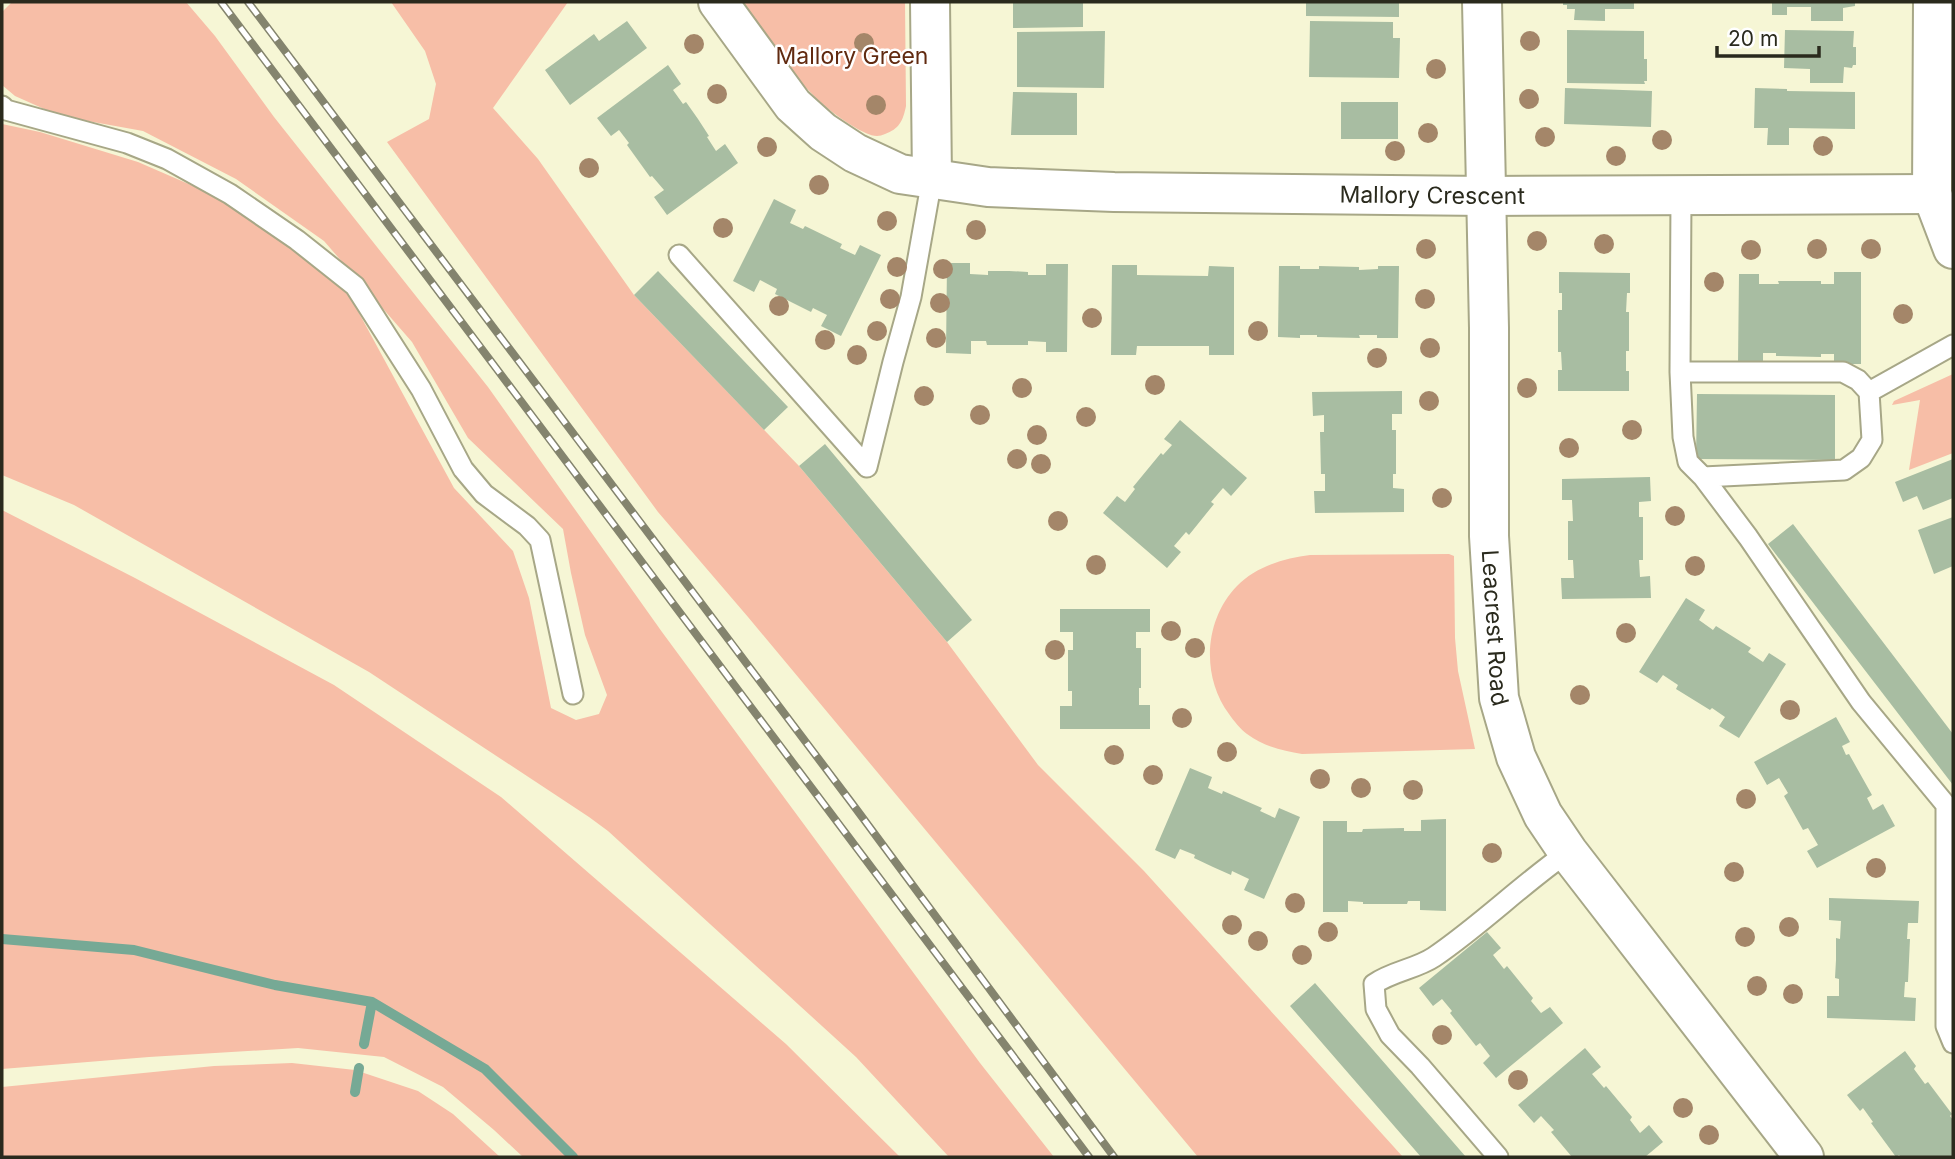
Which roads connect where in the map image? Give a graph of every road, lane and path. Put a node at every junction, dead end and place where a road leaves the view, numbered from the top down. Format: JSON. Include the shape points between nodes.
{"nodes":[{"id":1,"x":718,"y":2,"type":"edge"},
{"id":2,"x":930,"y":2,"type":"edge"},
{"id":3,"x":1482,"y":2,"type":"edge"},
{"id":4,"x":1933,"y":2,"type":"edge"},
{"id":5,"x":2,"y":106,"type":"edge"},
{"id":6,"x":932,"y":179,"type":"junction"},
{"id":7,"x":1932,"y":194,"type":"junction"},
{"id":8,"x":1486,"y":196,"type":"junction"},
{"id":9,"x":1681,"y":196,"type":"junction"},
{"id":10,"x":1953,"y":249,"type":"edge"},
{"id":11,"x":679,"y":255,"type":"dead end"},
{"id":12,"x":1953,"y":345,"type":"edge"},
{"id":13,"x":1679,"y":372,"type":"junction"},
{"id":14,"x":1869,"y":392,"type":"junction"},
{"id":15,"x":1703,"y":477,"type":"junction"},
{"id":16,"x":573,"y":694,"type":"dead end"},
{"id":17,"x":1568,"y":852,"type":"junction"},
{"id":18,"x":1953,"y":1043,"type":"edge"},
{"id":19,"x":1498,"y":1157,"type":"edge"},
{"id":20,"x":1804,"y":1157,"type":"edge"}],
"edges":[{"from":1,"to":6,"type":"street","name":"Mallory Crescent","via":[[793,105],[823,132],[900,174]]},
{"from":2,"to":6,"type":"street"},
{"from":3,"to":8,"type":"street","name":"Leacrest Road"},
{"from":4,"to":7,"type":"street"},
{"from":5,"to":16,"type":"lane","via":[[167,159],[253,209],[355,286],[421,389],[463,469],[484,494],[540,541]]},
{"from":6,"to":8,"type":"street","name":"Mallory Crescent","via":[[988,187],[1114,192]]},
{"from":6,"to":11,"type":"lane","via":[[911,297],[867,467]]},
{"from":7,"to":9,"type":"street","name":"Mallory Crescent"},
{"from":7,"to":10,"type":"street"},
{"from":8,"to":9,"type":"street","name":"Mallory Crescent"},
{"from":8,"to":17,"type":"street","name":"Leacrest Road","via":[[1489,536],[1499,698],[1516,757],[1543,814]]},
{"from":9,"to":13,"type":"lane"},
{"from":12,"to":14,"type":"lane"},
{"from":13,"to":14,"type":"lane","via":[[1843,372]]},
{"from":13,"to":15,"type":"lane","via":[[1688,462]]},
{"from":14,"to":15,"type":"lane","via":[[1871,439],[1861,458],[1844,470]]},
{"from":15,"to":18,"type":"lane","via":[[1861,702],[1946,805],[1946,1026]]},
{"from":17,"to":19,"type":"lane","via":[[1430,959],[1374,984],[1376,1009],[1390,1035]]},
{"from":17,"to":20,"type":"street","name":"Leacrest Road"}]}
